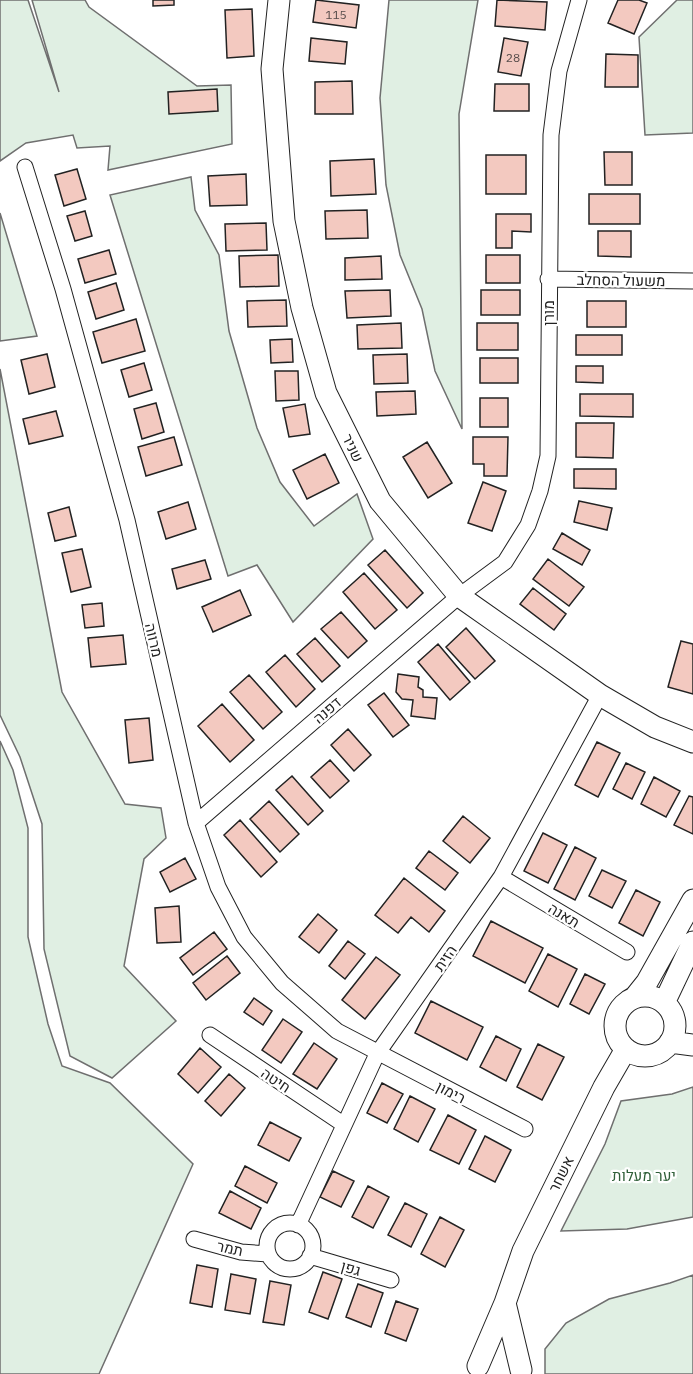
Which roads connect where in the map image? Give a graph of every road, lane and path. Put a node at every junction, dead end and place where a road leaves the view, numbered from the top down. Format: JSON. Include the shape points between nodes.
{"nodes":[{"id":1,"x":279,"y":0,"type":"edge"},
{"id":2,"x":579,"y":0,"type":"edge"},
{"id":3,"x":25,"y":167,"type":"dead end"},
{"id":4,"x":548,"y":279,"type":"junction"},
{"id":5,"x":693,"y":281,"type":"edge"},
{"id":6,"x":459,"y":596,"type":"junction"},
{"id":7,"x":600,"y":695,"type":"junction"},
{"id":8,"x":693,"y":742,"type":"edge"},
{"id":9,"x":196,"y":823,"type":"junction"},
{"id":10,"x":501,"y":877,"type":"junction"},
{"id":11,"x":693,"y":900,"type":"edge"},
{"id":12,"x":693,"y":942,"type":"edge"},
{"id":13,"x":627,"y":952,"type":"dead end"},
{"id":14,"x":635,"y":998,"type":"junction"},
{"id":15,"x":664,"y":1003,"type":"junction"},
{"id":16,"x":210,"y":1035,"type":"dead end"},
{"id":17,"x":670,"y":1042,"type":"junction"},
{"id":18,"x":693,"y":1045,"type":"edge"},
{"id":19,"x":626,"y":1049,"type":"junction"},
{"id":20,"x":377,"y":1054,"type":"junction"},
{"id":21,"x":343,"y":1124,"type":"junction"},
{"id":22,"x":525,"y":1130,"type":"dead end"},
{"id":23,"x":298,"y":1225,"type":"junction"},
{"id":24,"x":194,"y":1239,"type":"dead end"},
{"id":25,"x":268,"y":1254,"type":"junction"},
{"id":26,"x":310,"y":1256,"type":"junction"},
{"id":27,"x":391,"y":1280,"type":"dead end"},
{"id":28,"x":506,"y":1303,"type":"junction"},
{"id":29,"x":473,"y":1372,"type":"edge"},
{"id":30,"x":522,"y":1372,"type":"edge"}],
"edges":[{"from":1,"to":6,"type":"street","name":"שניר","via":[[272,69],[284,221],[302,308],[326,393],[380,501]]},
{"from":2,"to":4,"type":"street","name":"מורן","via":[[559,71],[552,135]]},
{"from":3,"to":9,"type":"street","name":"מרווה","via":[[127,520]]},
{"from":4,"to":5,"type":"street","name":"משעול הסחלב"},
{"from":4,"to":6,"type":"street","name":"מורן","via":[[548,456],[540,491],[528,525],[505,562]]},
{"from":6,"to":7,"type":"street","name":"שניר"},
{"from":6,"to":9,"type":"street","name":"דפנה"},
{"from":7,"to":8,"type":"street","name":"שניר","via":[[655,727]]},
{"from":7,"to":10,"type":"street","name":"הזית"},
{"from":9,"to":20,"type":"street","name":"מרווה","via":[[218,887],[244,937],[282,983],[336,1031]]},
{"from":10,"to":13,"type":"street","name":"תאנה"},
{"from":10,"to":20,"type":"street","name":"הזית"},
{"from":11,"to":14,"type":"street"},
{"from":12,"to":15,"type":"street"},
{"from":14,"to":15,"type":"street","via":[[651,996]]},
{"from":14,"to":19,"type":"street","via":[[621,1008],[615,1025]]},
{"from":15,"to":17,"type":"street","via":[[675,1026]]},
{"from":16,"to":21,"type":"street","name":"חיטה"},
{"from":17,"to":18,"type":"street"},
{"from":17,"to":19,"type":"street","via":[[644,1056]]},
{"from":19,"to":28,"type":"street","name":"אשחר","via":[[523,1251]]},
{"from":20,"to":21,"type":"street","name":"הזית"},
{"from":20,"to":22,"type":"street","name":"רימון"},
{"from":21,"to":23,"type":"street","name":"הזית"},
{"from":23,"to":25,"type":"street","via":[[290,1223],[274,1230],[269,1237]]},
{"from":23,"to":26,"type":"street","via":[[311,1238]]},
{"from":24,"to":25,"type":"street","name":"תמר","via":[[241,1252]]},
{"from":25,"to":26,"type":"street","via":[[285,1269],[303,1265]]},
{"from":26,"to":27,"type":"street","name":"גפן"},
{"from":28,"to":29,"type":"street","name":"אשחר"},
{"from":28,"to":30,"type":"street"},
{"from":29,"to":30,"type":"street","via":[[486,1360],[501,1358],[516,1364]]}]}
